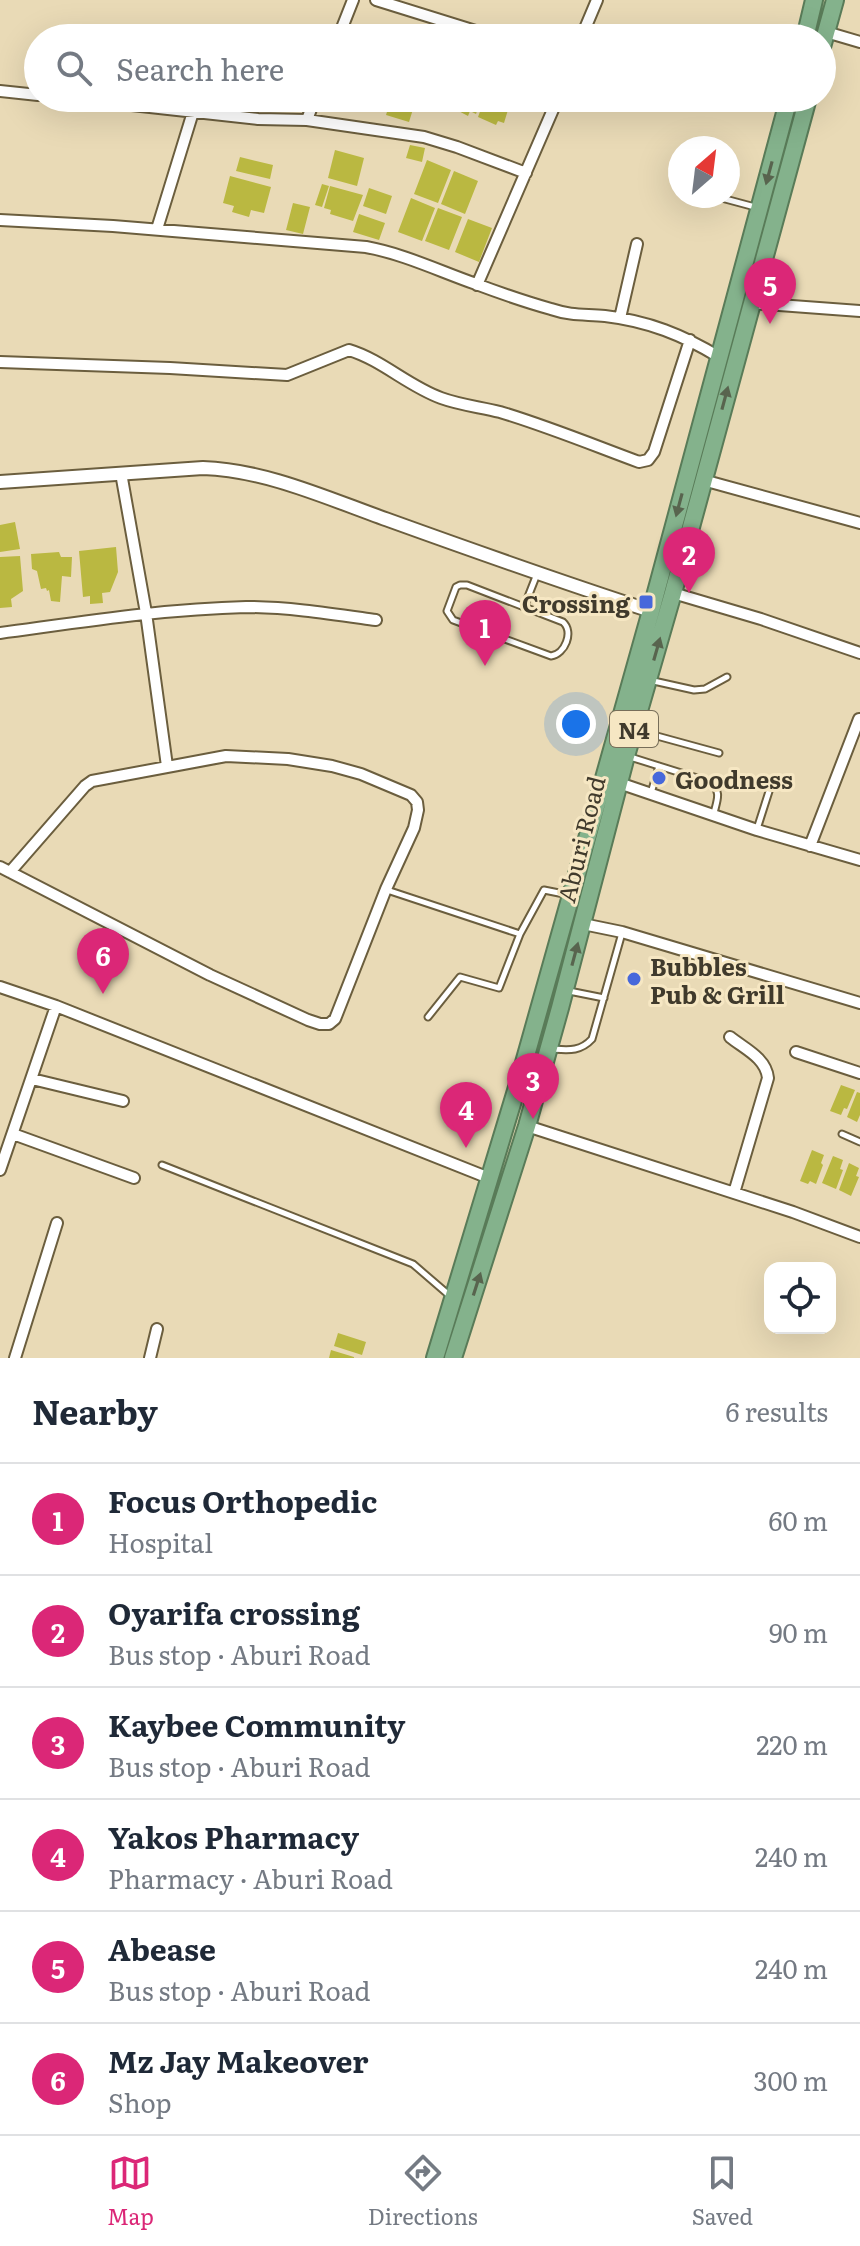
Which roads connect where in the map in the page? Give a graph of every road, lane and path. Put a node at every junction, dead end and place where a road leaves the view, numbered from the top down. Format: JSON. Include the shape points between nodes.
{"nodes":[{"id":1,"x":353,"y":0,"type":"edge"},
{"id":2,"x":376,"y":0,"type":"edge"},
{"id":3,"x":597,"y":0,"type":"edge"},
{"id":4,"x":814,"y":0,"type":"edge"},
{"id":5,"x":835,"y":0,"type":"edge"},
{"id":6,"x":344,"y":24,"type":"edge"},
{"id":7,"x":453,"y":24,"type":"edge"},
{"id":8,"x":587,"y":24,"type":"edge"},
{"id":9,"x":808,"y":24,"type":"edge"},
{"id":10,"x":828,"y":24,"type":"edge"},
{"id":11,"x":836,"y":41,"type":"edge"},
{"id":12,"x":860,"y":42,"type":"edge"},
{"id":13,"x":0,"y":91,"type":"edge"},
{"id":14,"x":24,"y":94,"type":"edge"},
{"id":15,"x":193,"y":112,"type":"joint"},
{"id":16,"x":310,"y":112,"type":"edge"},
{"id":17,"x":552,"y":112,"type":"edge"},
{"id":18,"x":785,"y":112,"type":"edge"},
{"id":19,"x":804,"y":112,"type":"edge"},
{"id":20,"x":307,"y":120,"type":"junction"},
{"id":21,"x":526,"y":173,"type":"junction"},
{"id":22,"x":740,"y":203,"type":"edge"},
{"id":23,"x":760,"y":209,"type":"junction"},
{"id":24,"x":0,"y":220,"type":"edge"},
{"id":25,"x":157,"y":229,"type":"junction"},
{"id":26,"x":637,"y":244,"type":"dead end"},
{"id":27,"x":477,"y":285,"type":"junction"},
{"id":28,"x":751,"y":303,"type":"junction"},
{"id":29,"x":860,"y":311,"type":"edge"},
{"id":30,"x":620,"y":318,"type":"junction"},
{"id":31,"x":690,"y":340,"type":"junction"},
{"id":32,"x":719,"y":357,"type":"junction"},
{"id":33,"x":0,"y":362,"type":"edge"},
{"id":34,"x":121,"y":473,"type":"junction"},
{"id":35,"x":703,"y":480,"type":"junction"},
{"id":36,"x":0,"y":482,"type":"edge"},
{"id":37,"x":860,"y":523,"type":"edge"},
{"id":38,"x":537,"y":574,"type":"junction"},
{"id":39,"x":673,"y":593,"type":"junction"},
{"id":40,"x":524,"y":607,"type":"junction"},
{"id":41,"x":651,"y":611,"type":"junction"},
{"id":42,"x":146,"y":613,"type":"junction"},
{"id":43,"x":376,"y":620,"type":"dead end"},
{"id":44,"x":0,"y":633,"type":"edge"},
{"id":45,"x":860,"y":653,"type":"edge"},
{"id":46,"x":727,"y":677,"type":"dead end"},
{"id":47,"x":648,"y":679,"type":"junction"},
{"id":48,"x":859,"y":719,"type":"edge"},
{"id":49,"x":634,"y":729,"type":"junction"},
{"id":50,"x":719,"y":753,"type":"dead end"},
{"id":51,"x":626,"y":756,"type":"junction"},
{"id":52,"x":167,"y":766,"type":"junction"},
{"id":53,"x":659,"y":766,"type":"junction"},
{"id":54,"x":772,"y":782,"type":"dead end"},
{"id":55,"x":619,"y":783,"type":"junction"},
{"id":56,"x":651,"y":794,"type":"junction"},
{"id":57,"x":713,"y":815,"type":"junction"},
{"id":58,"x":757,"y":830,"type":"junction"},
{"id":59,"x":810,"y":846,"type":"junction"},
{"id":60,"x":860,"y":860,"type":"edge"},
{"id":61,"x":5,"y":870,"type":"edge"},
{"id":62,"x":386,"y":889,"type":"junction"},
{"id":63,"x":570,"y":896,"type":"junction"},
{"id":64,"x":589,"y":900,"type":"junction"},
{"id":65,"x":583,"y":924,"type":"junction"},
{"id":66,"x":622,"y":932,"type":"junction"},
{"id":67,"x":520,"y":934,"type":"junction"},
{"id":68,"x":0,"y":987,"type":"edge"},
{"id":69,"x":565,"y":990,"type":"junction"},
{"id":70,"x":604,"y":998,"type":"junction"},
{"id":71,"x":860,"y":1003,"type":"edge"},
{"id":72,"x":56,"y":1006,"type":"junction"},
{"id":73,"x":428,"y":1017,"type":"dead end"},
{"id":74,"x":730,"y":1037,"type":"dead end"},
{"id":75,"x":548,"y":1049,"type":"junction"},
{"id":76,"x":796,"y":1052,"type":"dead end"},
{"id":77,"x":860,"y":1073,"type":"edge"},
{"id":78,"x":32,"y":1079,"type":"junction"},
{"id":79,"x":123,"y":1101,"type":"dead end"},
{"id":80,"x":527,"y":1126,"type":"junction"},
{"id":81,"x":13,"y":1134,"type":"junction"},
{"id":82,"x":842,"y":1134,"type":"dead end"},
{"id":83,"x":860,"y":1142,"type":"edge"},
{"id":84,"x":162,"y":1165,"type":"dead end"},
{"id":85,"x":0,"y":1170,"type":"edge"},
{"id":86,"x":134,"y":1178,"type":"dead end"},
{"id":87,"x":489,"y":1178,"type":"junction"},
{"id":88,"x":734,"y":1193,"type":"junction"},
{"id":89,"x":57,"y":1223,"type":"dead end"},
{"id":90,"x":860,"y":1237,"type":"edge"},
{"id":91,"x":453,"y":1298,"type":"junction"},
{"id":92,"x":157,"y":1329,"type":"dead end"},
{"id":93,"x":15,"y":1358,"type":"edge"},
{"id":94,"x":150,"y":1358,"type":"edge"},
{"id":95,"x":435,"y":1358,"type":"edge"},
{"id":96,"x":453,"y":1358,"type":"edge"}],
"edges":[{"from":1,"to":6,"type":"street"},
{"from":2,"to":7,"type":"street"},
{"from":3,"to":8,"type":"street"},
{"from":4,"to":9,"type":"highway"},
{"from":5,"to":10,"type":"highway"},
{"from":11,"to":12,"type":"street"},
{"from":13,"to":14,"type":"street"},
{"from":15,"to":20,"type":"street"},
{"from":15,"to":25,"type":"street"},
{"from":16,"to":20,"type":"street"},
{"from":17,"to":21,"type":"street"},
{"from":18,"to":23,"type":"highway","name":"Aburi Road","number":"N4","one_way":true},
{"from":19,"to":28,"type":"highway","name":"Aburi Road","number":"N4"},
{"from":20,"to":21,"type":"street","via":[[424,137]]},
{"from":21,"to":27,"type":"street"},
{"from":22,"to":23,"type":"lane"},
{"from":23,"to":32,"type":"highway","name":"Aburi Road","number":"N4"},
{"from":24,"to":25,"type":"street"},
{"from":25,"to":27,"type":"street","via":[[366,247],[394,252]]},
{"from":26,"to":30,"type":"street"},
{"from":27,"to":30,"type":"street","via":[[575,315]]},
{"from":28,"to":29,"type":"street"},
{"from":35,"to":28,"type":"highway","name":"Aburi Road","number":"N4","one_way":true},
{"from":30,"to":31,"type":"street"},
{"from":31,"to":32,"type":"street"},
{"from":31,"to":33,"type":"street","via":[[654,452],[639,462],[502,413],[443,399],[349,350],[287,375]]},
{"from":32,"to":41,"type":"highway","name":"Aburi Road","number":"N4","one_way":true},
{"from":34,"to":36,"type":"street"},
{"from":34,"to":38,"type":"street","via":[[225,468],[291,486]]},
{"from":34,"to":42,"type":"street"},
{"from":35,"to":37,"type":"street"},
{"from":35,"to":39,"type":"highway","name":"Aburi Road","number":"N4"},
{"from":38,"to":40,"type":"lane"},
{"from":38,"to":41,"type":"street"},
{"from":39,"to":45,"type":"street"},
{"from":47,"to":39,"type":"highway","name":"Aburi Road","number":"N4","one_way":true},
{"from":40,"to":40,"type":"lane","via":[[568,626],[557,656],[453,620],[447,611],[460,585]]},
{"from":41,"to":63,"type":"highway","name":"Aburi Road","number":"N4"},
{"from":42,"to":43,"type":"street","via":[[248,607]]},
{"from":42,"to":44,"type":"street"},
{"from":42,"to":52,"type":"street"},
{"from":46,"to":47,"type":"lane","via":[[694,690]]},
{"from":47,"to":49,"type":"highway","name":"Aburi Road","number":"N4"},
{"from":48,"to":59,"type":"street"},
{"from":49,"to":50,"type":"lane"},
{"from":49,"to":51,"type":"highway","name":"Aburi Road","number":"N4"},
{"from":51,"to":53,"type":"lane"},
{"from":51,"to":55,"type":"highway","name":"Aburi Road","number":"N4"},
{"from":52,"to":61,"type":"street","via":[[92,781]]},
{"from":52,"to":62,"type":"street","via":[[226,756],[288,759],[361,774],[411,795],[418,810],[414,828]]},
{"from":53,"to":56,"type":"lane"},
{"from":53,"to":57,"type":"lane","via":[[717,787]]},
{"from":54,"to":58,"type":"lane"},
{"from":55,"to":56,"type":"street"},
{"from":55,"to":64,"type":"highway","name":"Aburi Road","number":"N4"},
{"from":56,"to":57,"type":"street"},
{"from":57,"to":58,"type":"street"},
{"from":58,"to":59,"type":"street"},
{"from":59,"to":60,"type":"street"},
{"from":61,"to":62,"type":"street","via":[[210,975],[320,1024],[335,1019]]},
{"from":62,"to":67,"type":"lane"},
{"from":63,"to":64,"type":"highway"},
{"from":63,"to":67,"type":"lane","via":[[544,890]]},
{"from":63,"to":87,"type":"highway","name":"Aburi Road","number":"N4"},
{"from":64,"to":65,"type":"highway","name":"Aburi Road","number":"N4"},
{"from":65,"to":66,"type":"street"},
{"from":69,"to":65,"type":"highway","name":"Aburi Road","number":"N4","one_way":true},
{"from":66,"to":70,"type":"lane"},
{"from":66,"to":71,"type":"street"},
{"from":67,"to":73,"type":"lane","via":[[499,988],[460,977]]},
{"from":68,"to":72,"type":"street"},
{"from":69,"to":70,"type":"lane"},
{"from":69,"to":75,"type":"highway","name":"Aburi Road","number":"N4"},
{"from":70,"to":75,"type":"lane","via":[[585,1047]]},
{"from":72,"to":78,"type":"street"},
{"from":72,"to":87,"type":"street"},
{"from":74,"to":88,"type":"street","via":[[761,1060],[768,1078]]},
{"from":75,"to":80,"type":"highway","name":"Aburi Road","number":"N4"},
{"from":76,"to":77,"type":"street"},
{"from":78,"to":79,"type":"street"},
{"from":78,"to":81,"type":"street"},
{"from":80,"to":88,"type":"street"},
{"from":96,"to":80,"type":"highway","name":"Aburi Road","number":"N4","one_way":true},
{"from":81,"to":85,"type":"street"},
{"from":81,"to":86,"type":"street"},
{"from":82,"to":83,"type":"lane"},
{"from":84,"to":91,"type":"lane","via":[[413,1264]]},
{"from":87,"to":91,"type":"highway","name":"Aburi Road","number":"N4"},
{"from":88,"to":90,"type":"street"},
{"from":89,"to":93,"type":"street"},
{"from":91,"to":95,"type":"highway","name":"Aburi Road","number":"N4"},
{"from":92,"to":94,"type":"street"}]}
